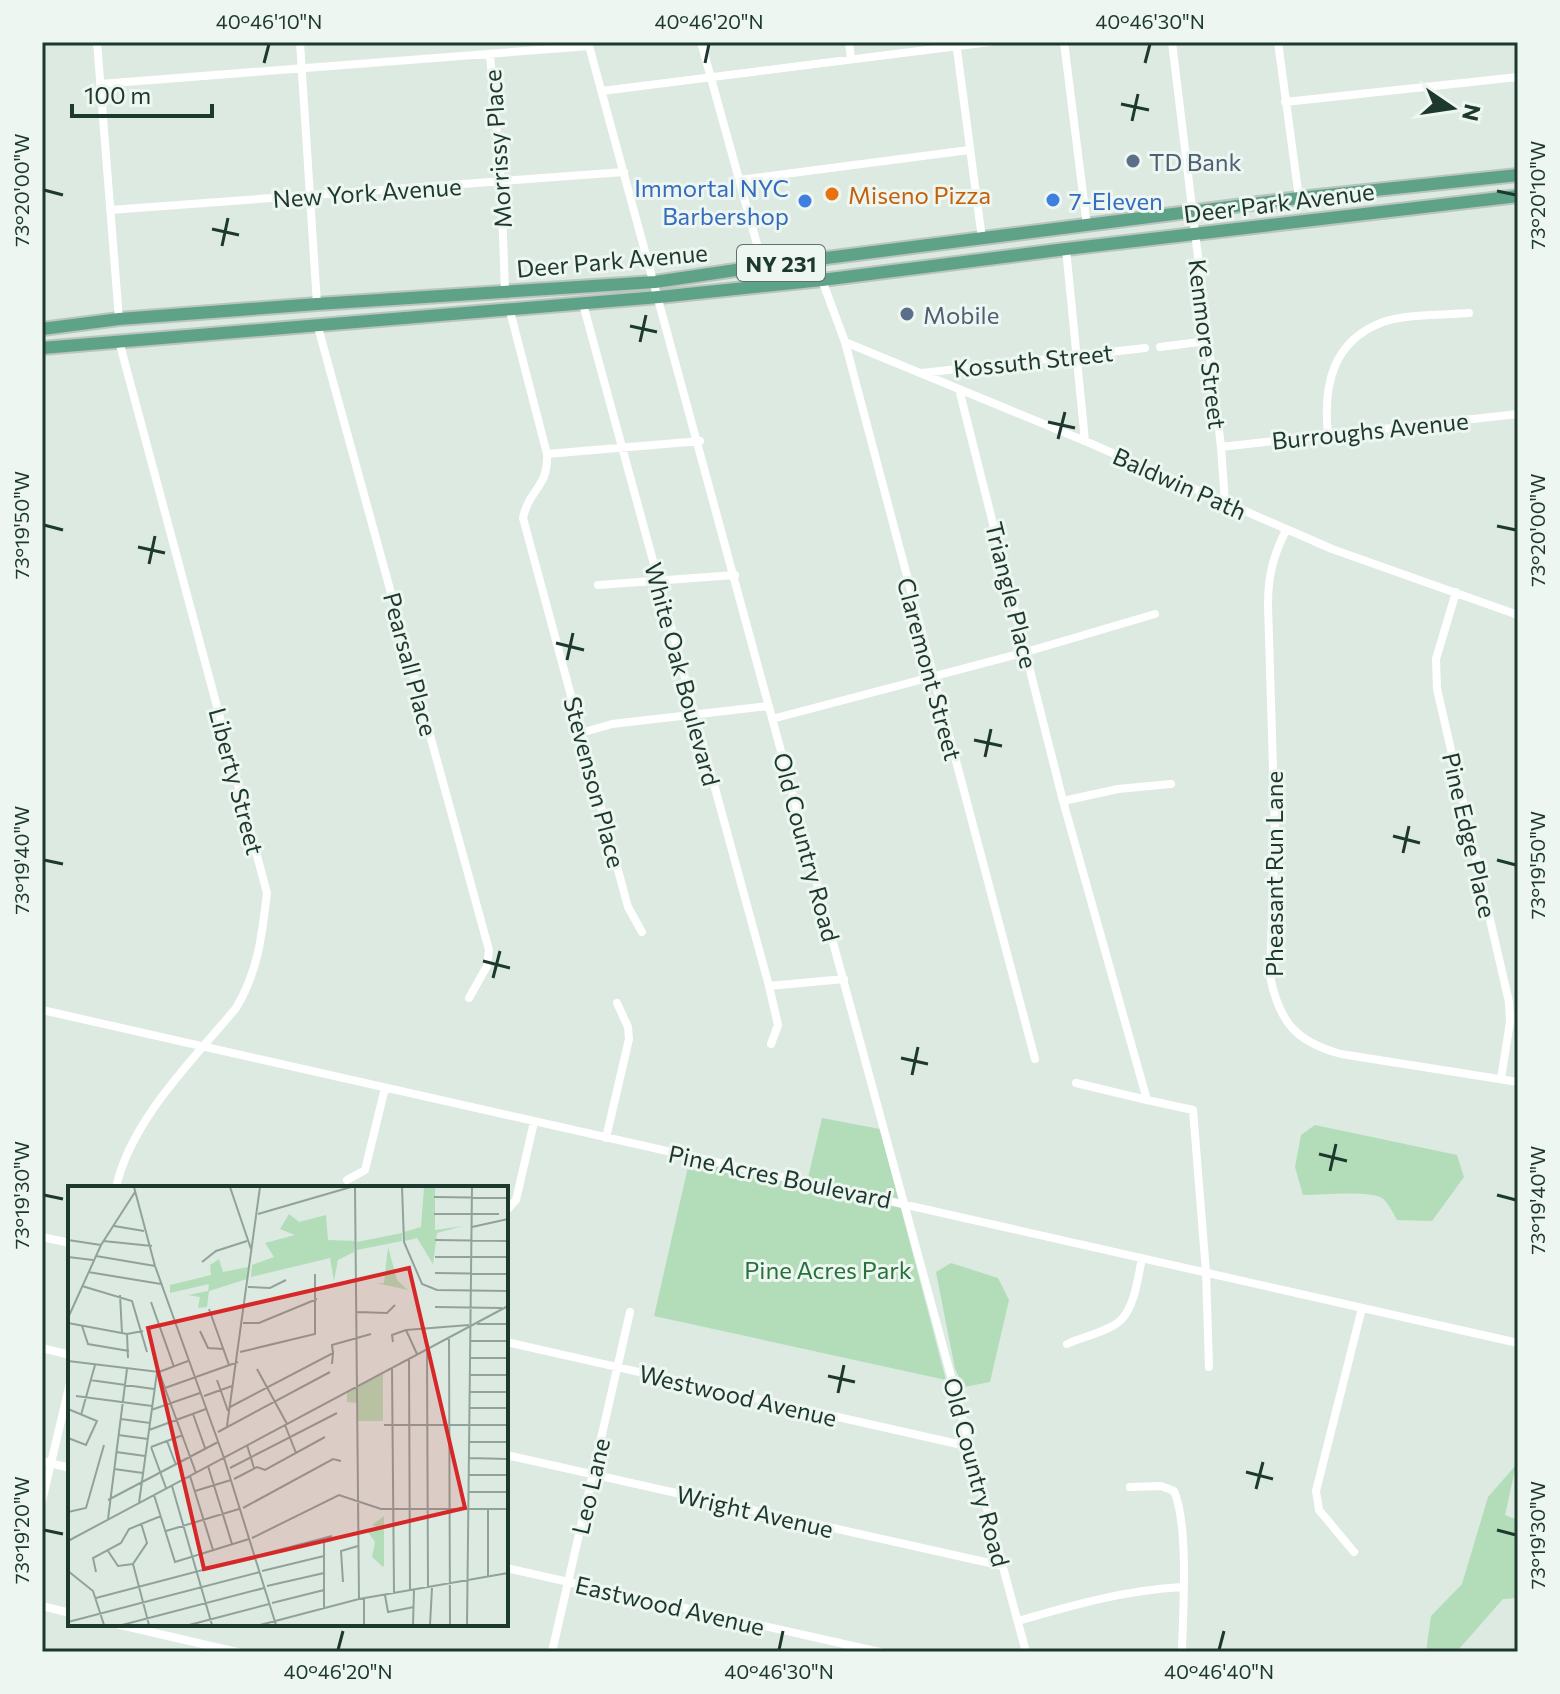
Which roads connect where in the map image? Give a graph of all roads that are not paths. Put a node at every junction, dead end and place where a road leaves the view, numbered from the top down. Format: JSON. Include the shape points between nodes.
{"nodes":[{"id":1,"x":97,"y":42,"type":"edge"},
{"id":2,"x":300,"y":42,"type":"edge"},
{"id":3,"x":701,"y":42,"type":"edge"},
{"id":4,"x":849,"y":42,"type":"edge"},
{"id":5,"x":990,"y":42,"type":"edge"},
{"id":6,"x":1064,"y":42,"type":"edge"},
{"id":7,"x":1172,"y":42,"type":"edge"},
{"id":8,"x":1278,"y":42,"type":"edge"},
{"id":9,"x":588,"y":44,"type":"edge"},
{"id":10,"x":956,"y":44,"type":"edge"},
{"id":11,"x":490,"y":55,"type":"junction"},
{"id":12,"x":851,"y":59,"type":"junction"},
{"id":13,"x":302,"y":69,"type":"junction"},
{"id":14,"x":710,"y":76,"type":"junction"},
{"id":15,"x":1518,"y":77,"type":"edge"},
{"id":16,"x":100,"y":84,"type":"junction"},
{"id":17,"x":602,"y":91,"type":"junction"},
{"id":18,"x":1285,"y":102,"type":"junction"},
{"id":19,"x":969,"y":150,"type":"junction"},
{"id":20,"x":624,"y":172,"type":"junction"},
{"id":21,"x":1518,"y":175,"type":"edge"},
{"id":22,"x":739,"y":180,"type":"junction"},
{"id":23,"x":501,"y":182,"type":"junction"},
{"id":24,"x":311,"y":196,"type":"junction"},
{"id":25,"x":1518,"y":196,"type":"edge"},
{"id":26,"x":1299,"y":198,"type":"junction"},
{"id":27,"x":110,"y":210,"type":"junction"},
{"id":28,"x":1193,"y":213,"type":"junction"},
{"id":29,"x":1087,"y":226,"type":"junction"},
{"id":30,"x":1194,"y":233,"type":"junction"},
{"id":31,"x":982,"y":239,"type":"junction"},
{"id":32,"x":1066,"y":249,"type":"junction"},
{"id":33,"x":763,"y":266,"type":"junction"},
{"id":34,"x":822,"y":280,"type":"junction"},
{"id":35,"x":655,"y":282,"type":"junction"},
{"id":36,"x":505,"y":291,"type":"junction"},
{"id":37,"x":659,"y":297,"type":"junction"},
{"id":38,"x":317,"y":304,"type":"junction"},
{"id":39,"x":583,"y":304,"type":"junction"},
{"id":40,"x":510,"y":311,"type":"junction"},
{"id":41,"x":1469,"y":313,"type":"dead end"},
{"id":42,"x":119,"y":319,"type":"junction"},
{"id":43,"x":318,"y":327,"type":"junction"},
{"id":44,"x":42,"y":329,"type":"edge"},
{"id":45,"x":119,"y":341,"type":"junction"},
{"id":46,"x":1207,"y":341,"type":"junction"},
{"id":47,"x":845,"y":342,"type":"junction"},
{"id":48,"x":1160,"y":347,"type":"dead end"},
{"id":49,"x":42,"y":348,"type":"edge"},
{"id":50,"x":1145,"y":348,"type":"dead end"},
{"id":51,"x":1078,"y":355,"type":"junction"},
{"id":52,"x":921,"y":373,"type":"junction"},
{"id":53,"x":959,"y":389,"type":"junction"},
{"id":54,"x":1518,"y":414,"type":"edge"},
{"id":55,"x":1328,"y":434,"type":"junction"},
{"id":56,"x":700,"y":441,"type":"junction"},
{"id":57,"x":1085,"y":441,"type":"junction"},
{"id":58,"x":621,"y":446,"type":"junction"},
{"id":59,"x":1221,"y":447,"type":"junction"},
{"id":60,"x":547,"y":454,"type":"junction"},
{"id":61,"x":1225,"y":503,"type":"junction"},
{"id":62,"x":1286,"y":530,"type":"junction"},
{"id":63,"x":735,"y":575,"type":"junction"},
{"id":64,"x":658,"y":579,"type":"junction"},
{"id":65,"x":598,"y":585,"type":"dead end"},
{"id":66,"x":1456,"y":592,"type":"junction"},
{"id":67,"x":1155,"y":614,"type":"dead end"},
{"id":68,"x":1518,"y":615,"type":"edge"},
{"id":69,"x":1026,"y":652,"type":"junction"},
{"id":70,"x":933,"y":677,"type":"junction"},
{"id":71,"x":769,"y":706,"type":"junction"},
{"id":72,"x":695,"y":714,"type":"junction"},
{"id":73,"x":772,"y":719,"type":"junction"},
{"id":74,"x":581,"y":733,"type":"junction"},
{"id":75,"x":1171,"y":784,"type":"dead end"},
{"id":76,"x":1063,"y":801,"type":"junction"},
{"id":77,"x":642,"y":932,"type":"dead end"},
{"id":78,"x":844,"y":979,"type":"junction"},
{"id":79,"x":769,"y":986,"type":"junction"},
{"id":80,"x":469,"y":998,"type":"dead end"},
{"id":81,"x":617,"y":1003,"type":"dead end"},
{"id":82,"x":42,"y":1010,"type":"edge"},
{"id":83,"x":771,"y":1044,"type":"dead end"},
{"id":84,"x":205,"y":1046,"type":"junction"},
{"id":85,"x":1035,"y":1059,"type":"dead end"},
{"id":86,"x":1501,"y":1079,"type":"junction"},
{"id":87,"x":1518,"y":1082,"type":"edge"},
{"id":88,"x":1076,"y":1083,"type":"dead end"},
{"id":89,"x":385,"y":1088,"type":"junction"},
{"id":90,"x":1147,"y":1100,"type":"junction"},
{"id":91,"x":534,"y":1122,"type":"junction"},
{"id":92,"x":606,"y":1138,"type":"junction"},
{"id":93,"x":347,"y":1180,"type":"dead end"},
{"id":94,"x":117,"y":1186,"type":"edge"},
{"id":95,"x":904,"y":1203,"type":"junction"},
{"id":96,"x":508,"y":1209,"type":"edge"},
{"id":97,"x":42,"y":1237,"type":"edge"},
{"id":98,"x":68,"y":1243,"type":"edge"},
{"id":99,"x":1142,"y":1258,"type":"junction"},
{"id":100,"x":1206,"y":1272,"type":"junction"},
{"id":101,"x":1362,"y":1308,"type":"junction"},
{"id":102,"x":630,"y":1312,"type":"dead end"},
{"id":103,"x":508,"y":1342,"type":"edge"},
{"id":104,"x":1518,"y":1343,"type":"edge"},
{"id":105,"x":1067,"y":1344,"type":"dead end"},
{"id":106,"x":42,"y":1348,"type":"edge"},
{"id":107,"x":68,"y":1354,"type":"edge"},
{"id":108,"x":617,"y":1367,"type":"junction"},
{"id":109,"x":1209,"y":1367,"type":"dead end"},
{"id":110,"x":68,"y":1390,"type":"edge"},
{"id":111,"x":971,"y":1447,"type":"junction"},
{"id":112,"x":508,"y":1455,"type":"edge"},
{"id":113,"x":47,"y":1462,"type":"edge"},
{"id":114,"x":68,"y":1467,"type":"edge"},
{"id":115,"x":592,"y":1475,"type":"junction"},
{"id":116,"x":1130,"y":1487,"type":"dead end"},
{"id":117,"x":42,"y":1501,"type":"edge"},
{"id":118,"x":1354,"y":1552,"type":"dead end"},
{"id":119,"x":1003,"y":1566,"type":"junction"},
{"id":120,"x":508,"y":1568,"type":"edge"},
{"id":121,"x":568,"y":1582,"type":"junction"},
{"id":122,"x":1183,"y":1587,"type":"junction"},
{"id":123,"x":42,"y":1606,"type":"edge"},
{"id":124,"x":68,"y":1612,"type":"edge"},
{"id":125,"x":1018,"y":1621,"type":"junction"},
{"id":126,"x":125,"y":1626,"type":"edge"},
{"id":127,"x":237,"y":1652,"type":"edge"},
{"id":128,"x":552,"y":1652,"type":"edge"},
{"id":129,"x":880,"y":1652,"type":"edge"},
{"id":130,"x":1026,"y":1652,"type":"edge"},
{"id":131,"x":1182,"y":1652,"type":"edge"}],
"edges":[{"from":1,"to":16,"type":"street"},
{"from":2,"to":13,"type":"street"},
{"from":3,"to":14,"type":"street"},
{"from":4,"to":12,"type":"street"},
{"from":5,"to":10,"type":"street"},
{"from":6,"to":29,"type":"street"},
{"from":7,"to":28,"type":"street","name":"Kenmore Street"},
{"from":8,"to":18,"type":"street"},
{"from":9,"to":11,"type":"street"},
{"from":9,"to":17,"type":"street","name":"Old Country Road"},
{"from":10,"to":12,"type":"street"},
{"from":10,"to":19,"type":"street"},
{"from":11,"to":13,"type":"street"},
{"from":11,"to":23,"type":"street","name":"Morrissy Place"},
{"from":12,"to":14,"type":"street"},
{"from":13,"to":16,"type":"street"},
{"from":13,"to":24,"type":"street"},
{"from":14,"to":17,"type":"street"},
{"from":14,"to":22,"type":"street"},
{"from":15,"to":18,"type":"street"},
{"from":16,"to":27,"type":"street"},
{"from":17,"to":20,"type":"street","name":"Old Country Road"},
{"from":18,"to":26,"type":"street"},
{"from":19,"to":22,"type":"street"},
{"from":19,"to":31,"type":"street"},
{"from":20,"to":23,"type":"street","name":"New York Avenue"},
{"from":20,"to":35,"type":"street","name":"Old Country Road"},
{"from":21,"to":26,"type":"main road","name":"Deer Park Avenue","number":"NY 231"},
{"from":22,"to":33,"type":"street"},
{"from":23,"to":24,"type":"street","name":"New York Avenue"},
{"from":23,"to":36,"type":"street","name":"Morrissy Place"},
{"from":24,"to":27,"type":"street","name":"New York Avenue"},
{"from":24,"to":38,"type":"street"},
{"from":25,"to":30,"type":"main road","name":"Deer Park Avenue","number":"NY 231"},
{"from":26,"to":28,"type":"main road","name":"Deer Park Avenue","number":"NY 231"},
{"from":27,"to":42,"type":"street"},
{"from":28,"to":29,"type":"main road","name":"Deer Park Avenue","number":"NY 231"},
{"from":28,"to":30,"type":"street","name":"Kenmore Street"},
{"from":29,"to":31,"type":"main road","name":"Deer Park Avenue","number":"NY 231"},
{"from":30,"to":32,"type":"main road","name":"Deer Park Avenue","number":"NY 231"},
{"from":30,"to":46,"type":"street","name":"Kenmore Street"},
{"from":31,"to":33,"type":"main road","name":"Deer Park Avenue","number":"NY 231"},
{"from":32,"to":34,"type":"main road","name":"Deer Park Avenue","number":"NY 231"},
{"from":32,"to":51,"type":"street"},
{"from":33,"to":35,"type":"main road","name":"Deer Park Avenue","number":"NY 231"},
{"from":34,"to":37,"type":"main road","name":"Deer Park Avenue","number":"NY 231"},
{"from":34,"to":47,"type":"street","name":"Claremont Street"},
{"from":35,"to":36,"type":"main road","name":"Deer Park Avenue","number":"NY 231"},
{"from":35,"to":37,"type":"street","name":"Old Country Road"},
{"from":36,"to":38,"type":"main road","name":"Deer Park Avenue","number":"NY 231"},
{"from":37,"to":39,"type":"main road","name":"Deer Park Avenue","number":"NY 231"},
{"from":37,"to":56,"type":"street","name":"Old Country Road"},
{"from":38,"to":42,"type":"main road","name":"Deer Park Avenue","number":"NY 231"},
{"from":39,"to":40,"type":"main road","name":"Deer Park Avenue","number":"NY 231"},
{"from":39,"to":58,"type":"street","name":"White Oak Boulevard"},
{"from":40,"to":43,"type":"main road","name":"Deer Park Avenue","number":"NY 231"},
{"from":40,"to":60,"type":"street","name":"Stevenson Place"},
{"from":41,"to":55,"type":"street","via":[[1385,321],[1352,341],[1329,377]]},
{"from":42,"to":44,"type":"main road","name":"Deer Park Avenue","number":"NY 231"},
{"from":43,"to":45,"type":"main road","name":"Deer Park Avenue","number":"NY 231"},
{"from":43,"to":80,"type":"street","name":"Pearsall Place","via":[[489,950],[487,966]]},
{"from":45,"to":49,"type":"main road","name":"Deer Park Avenue","number":"NY 231"},
{"from":45,"to":84,"type":"street","name":"Liberty Street","via":[[267,893],[262,939],[248,989]]},
{"from":46,"to":48,"type":"street"},
{"from":46,"to":59,"type":"street","name":"Kenmore Street"},
{"from":47,"to":52,"type":"street","name":"Baldwin Path"},
{"from":47,"to":70,"type":"street","name":"Claremont Street"},
{"from":50,"to":51,"type":"street","name":"Kossuth Street"},
{"from":51,"to":52,"type":"street","name":"Kossuth Street"},
{"from":51,"to":57,"type":"street"},
{"from":52,"to":53,"type":"street","name":"Baldwin Path"},
{"from":53,"to":57,"type":"street","name":"Baldwin Path"},
{"from":53,"to":69,"type":"street","name":"Triangle Place"},
{"from":54,"to":55,"type":"street","name":"Burroughs Avenue"},
{"from":55,"to":59,"type":"street","name":"Burroughs Avenue"},
{"from":56,"to":58,"type":"street"},
{"from":56,"to":63,"type":"street","name":"Old Country Road"},
{"from":57,"to":61,"type":"street","name":"Baldwin Path"},
{"from":58,"to":60,"type":"street"},
{"from":58,"to":64,"type":"street","name":"White Oak Boulevard"},
{"from":59,"to":61,"type":"street","name":"Kenmore Street"},
{"from":60,"to":74,"type":"street","name":"Stevenson Place","via":[[548,472],[526,502],[523,518]]},
{"from":61,"to":62,"type":"street","name":"Baldwin Path"},
{"from":62,"to":66,"type":"street","name":"Baldwin Path"},
{"from":62,"to":86,"type":"street","name":"Pheasant Run Lane","via":[[1273,557],[1268,590],[1275,833],[1270,976],[1275,1000],[1301,1039],[1318,1048]]},
{"from":63,"to":64,"type":"street"},
{"from":63,"to":71,"type":"street","name":"Old Country Road"},
{"from":64,"to":65,"type":"street"},
{"from":64,"to":72,"type":"street","name":"White Oak Boulevard"},
{"from":66,"to":68,"type":"street","name":"Baldwin Path"},
{"from":66,"to":86,"type":"street","name":"Pine Edge Place","via":[[1436,659],[1437,689],[1509,1002]]},
{"from":67,"to":69,"type":"street"},
{"from":69,"to":70,"type":"street"},
{"from":69,"to":76,"type":"street","name":"Triangle Place"},
{"from":70,"to":73,"type":"street"},
{"from":70,"to":85,"type":"street","name":"Claremont Street"},
{"from":71,"to":72,"type":"street"},
{"from":71,"to":73,"type":"street","name":"Old Country Road"},
{"from":72,"to":74,"type":"street"},
{"from":72,"to":79,"type":"street","name":"White Oak Boulevard"},
{"from":73,"to":78,"type":"street","name":"Old Country Road"},
{"from":74,"to":77,"type":"street","name":"Stevenson Place","via":[[628,907]]},
{"from":75,"to":76,"type":"street"},
{"from":76,"to":90,"type":"street","name":"Triangle Place"},
{"from":78,"to":79,"type":"street"},
{"from":78,"to":95,"type":"street","name":"Old Country Road"},
{"from":79,"to":83,"type":"street","name":"White Oak Boulevard","via":[[778,1025]]},
{"from":81,"to":92,"type":"street","via":[[629,1039]]},
{"from":82,"to":84,"type":"street","name":"Pine Acres Boulevard"},
{"from":84,"to":89,"type":"street","name":"Pine Acres Boulevard"},
{"from":84,"to":94,"type":"street","name":"Liberty Street","via":[[139,1128]]},
{"from":86,"to":87,"type":"street","name":"Pheasant Run Lane"},
{"from":88,"to":90,"type":"street"},
{"from":89,"to":91,"type":"street","name":"Pine Acres Boulevard"},
{"from":89,"to":93,"type":"street","via":[[365,1170]]},
{"from":90,"to":100,"type":"street","via":[[1193,1110]]},
{"from":91,"to":92,"type":"street","name":"Pine Acres Boulevard"},
{"from":91,"to":96,"type":"street","via":[[516,1200]]},
{"from":92,"to":95,"type":"street","name":"Pine Acres Boulevard"},
{"from":95,"to":99,"type":"street","name":"Pine Acres Boulevard"},
{"from":95,"to":111,"type":"street","name":"Old Country Road"},
{"from":97,"to":98,"type":"street"},
{"from":99,"to":100,"type":"street","name":"Pine Acres Boulevard"},
{"from":99,"to":105,"type":"street","via":[[1121,1320]]},
{"from":100,"to":101,"type":"street","name":"Pine Acres Boulevard"},
{"from":100,"to":109,"type":"street"},
{"from":101,"to":104,"type":"street","name":"Pine Acres Boulevard"},
{"from":101,"to":118,"type":"street","via":[[1316,1491],[1319,1510]]},
{"from":102,"to":108,"type":"street","name":"Leo Lane"},
{"from":103,"to":108,"type":"street","name":"Westwood Avenue"},
{"from":106,"to":107,"type":"street"},
{"from":108,"to":111,"type":"street","name":"Westwood Avenue"},
{"from":108,"to":115,"type":"street","name":"Leo Lane"},
{"from":110,"to":113,"type":"street"},
{"from":111,"to":119,"type":"street","name":"Old Country Road"},
{"from":112,"to":115,"type":"street","name":"Wright Avenue"},
{"from":113,"to":114,"type":"street"},
{"from":113,"to":117,"type":"street"},
{"from":115,"to":119,"type":"street","name":"Wright Avenue"},
{"from":115,"to":121,"type":"street","name":"Leo Lane"},
{"from":116,"to":122,"type":"street","via":[[1174,1491],[1180,1504]]},
{"from":119,"to":125,"type":"street","name":"Old Country Road"},
{"from":120,"to":121,"type":"street","name":"Eastwood Avenue"},
{"from":121,"to":128,"type":"street","name":"Leo Lane"},
{"from":121,"to":129,"type":"street","name":"Eastwood Avenue"},
{"from":122,"to":125,"type":"street","via":[[1115,1594]]},
{"from":122,"to":131,"type":"street"},
{"from":123,"to":124,"type":"street"},
{"from":125,"to":130,"type":"street","name":"Old Country Road"},
{"from":126,"to":127,"type":"street"}]}
